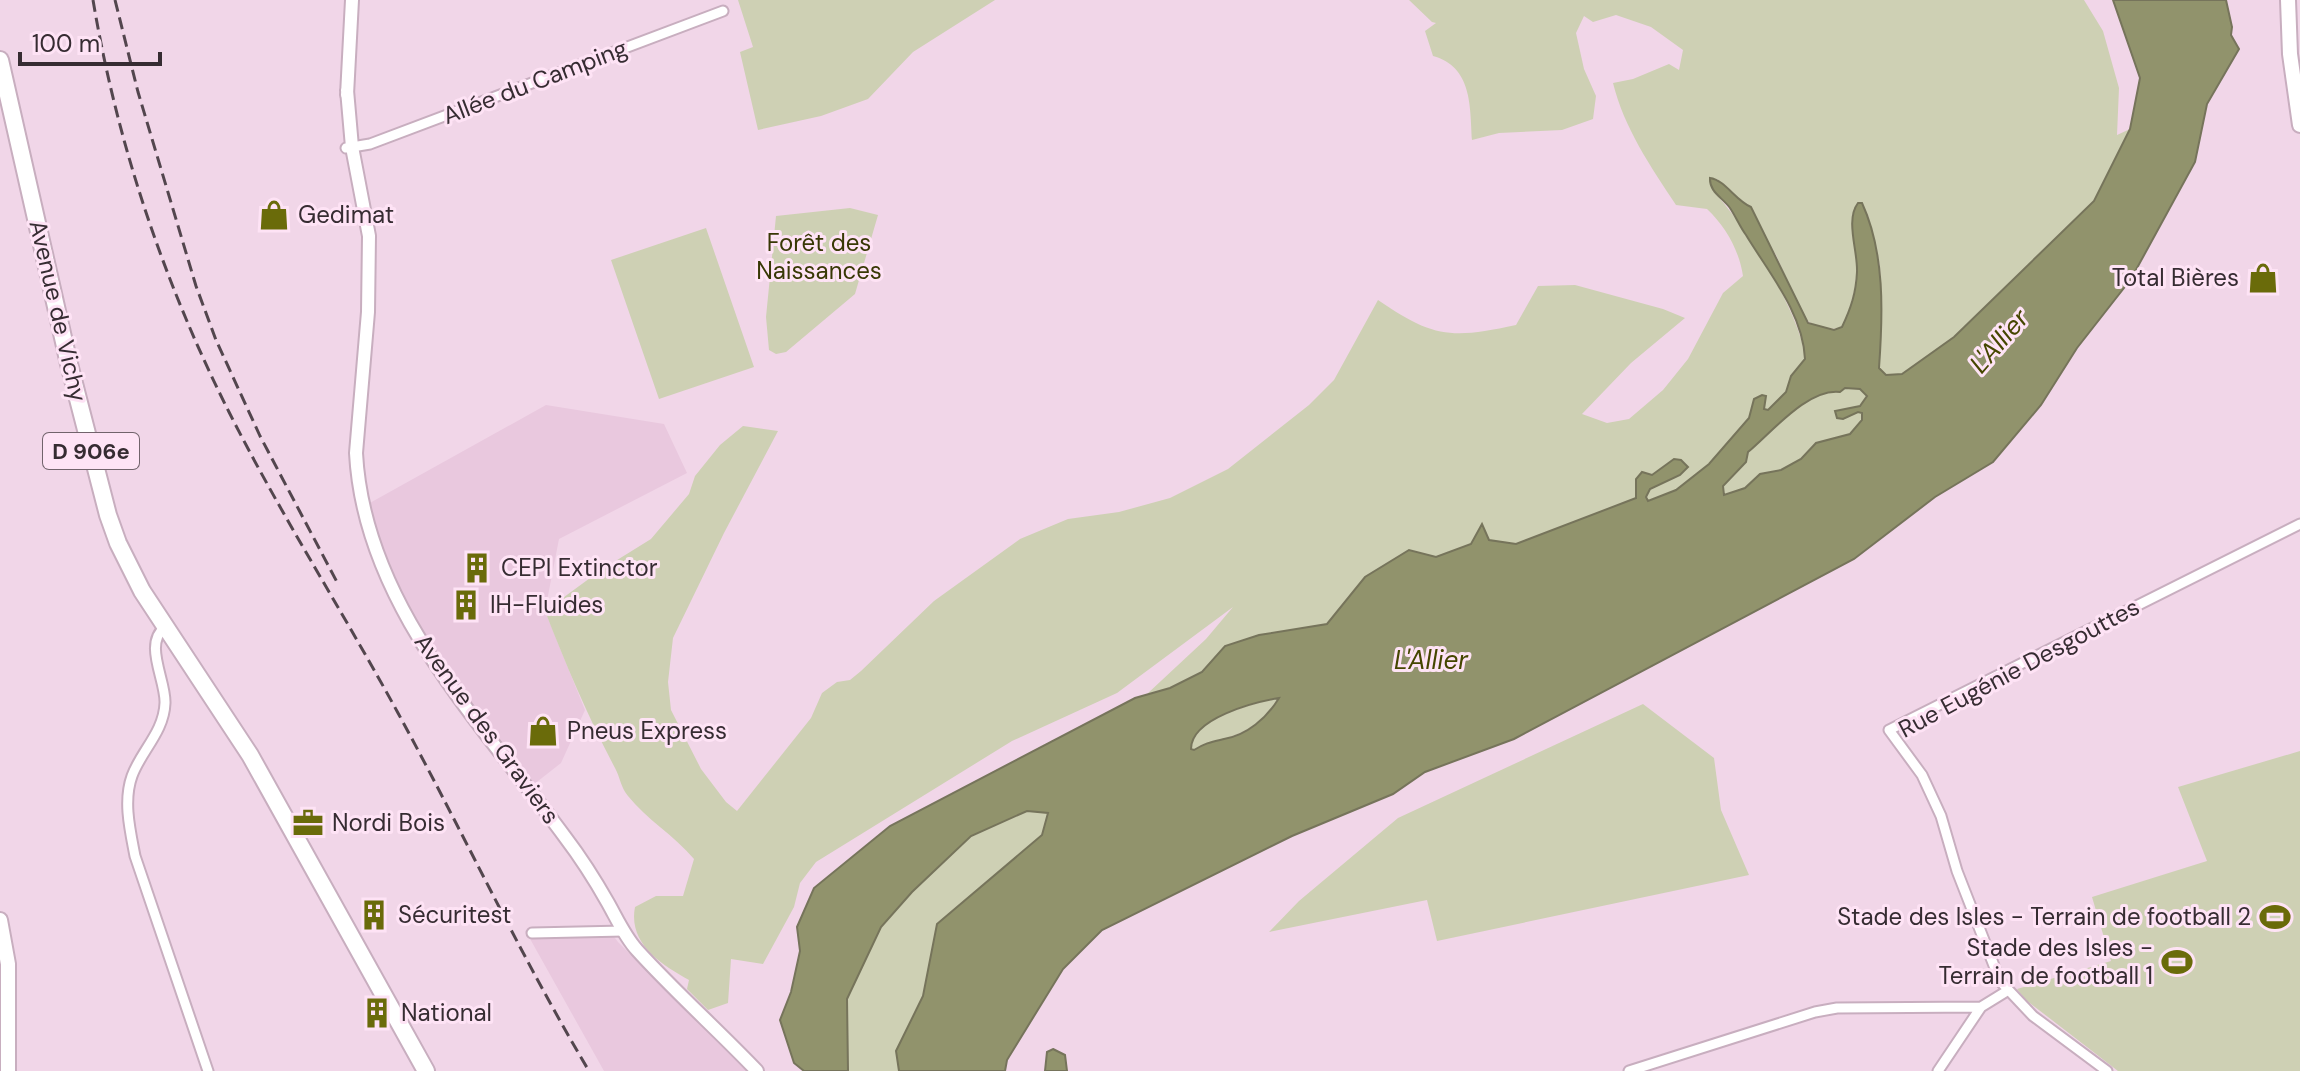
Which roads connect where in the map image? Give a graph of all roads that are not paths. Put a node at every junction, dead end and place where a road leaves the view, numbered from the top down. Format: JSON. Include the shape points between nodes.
{"nodes":[{"id":1,"x":352,"y":0,"type":"edge"},
{"id":2,"x":2288,"y":0,"type":"edge"},
{"id":3,"x":723,"y":11,"type":"dead end"},
{"id":4,"x":0,"y":60,"type":"edge"},
{"id":5,"x":2300,"y":125,"type":"edge"},
{"id":6,"x":349,"y":148,"type":"junction"},
{"id":7,"x":2300,"y":524,"type":"edge"},
{"id":8,"x":165,"y":627,"type":"junction"},
{"id":9,"x":0,"y":920,"type":"edge"},
{"id":10,"x":624,"y":931,"type":"junction"},
{"id":11,"x":532,"y":933,"type":"dead end"},
{"id":12,"x":2007,"y":991,"type":"junction"},
{"id":13,"x":1981,"y":1007,"type":"junction"},
{"id":14,"x":8,"y":1071,"type":"edge"},
{"id":15,"x":208,"y":1071,"type":"edge"},
{"id":16,"x":426,"y":1071,"type":"edge"},
{"id":17,"x":757,"y":1071,"type":"edge"},
{"id":18,"x":1629,"y":1071,"type":"edge"},
{"id":19,"x":1938,"y":1071,"type":"edge"},
{"id":20,"x":2107,"y":1071,"type":"edge"}],
"edges":[{"from":1,"to":6,"type":"street","name":"Avenue des Graviers"},
{"from":2,"to":5,"type":"main road"},
{"from":3,"to":6,"type":"street","name":"Allée du Camping"},
{"from":4,"to":8,"type":"main road","name":"Avenue de Vichy","number":"D 906e","via":[[108,515],[130,570]]},
{"from":6,"to":10,"type":"street","name":"Avenue des Graviers","via":[[369,236],[356,453],[362,502],[377,553],[424,645],[574,848]]},
{"from":7,"to":12,"type":"street","name":"Rue Eugénie Desgouttes","via":[[1889,730],[1922,775],[1941,816],[1957,871]]},
{"from":8,"to":15,"type":"street","via":[[155,653],[165,707],[132,775],[128,802],[135,856]]},
{"from":8,"to":16,"type":"main road","name":"Avenue de Vichy","number":"D 906e","via":[[278,802]]},
{"from":9,"to":14,"type":"main road","via":[[8,964]]},
{"from":10,"to":11,"type":"street"},
{"from":10,"to":17,"type":"street","name":"Avenue des Graviers","via":[[634,948]]},
{"from":12,"to":13,"type":"street"},
{"from":12,"to":20,"type":"street","name":"Rue Eugénie Desgouttes"},
{"from":13,"to":18,"type":"street","via":[[1837,1008]]},
{"from":13,"to":19,"type":"street"}]}
